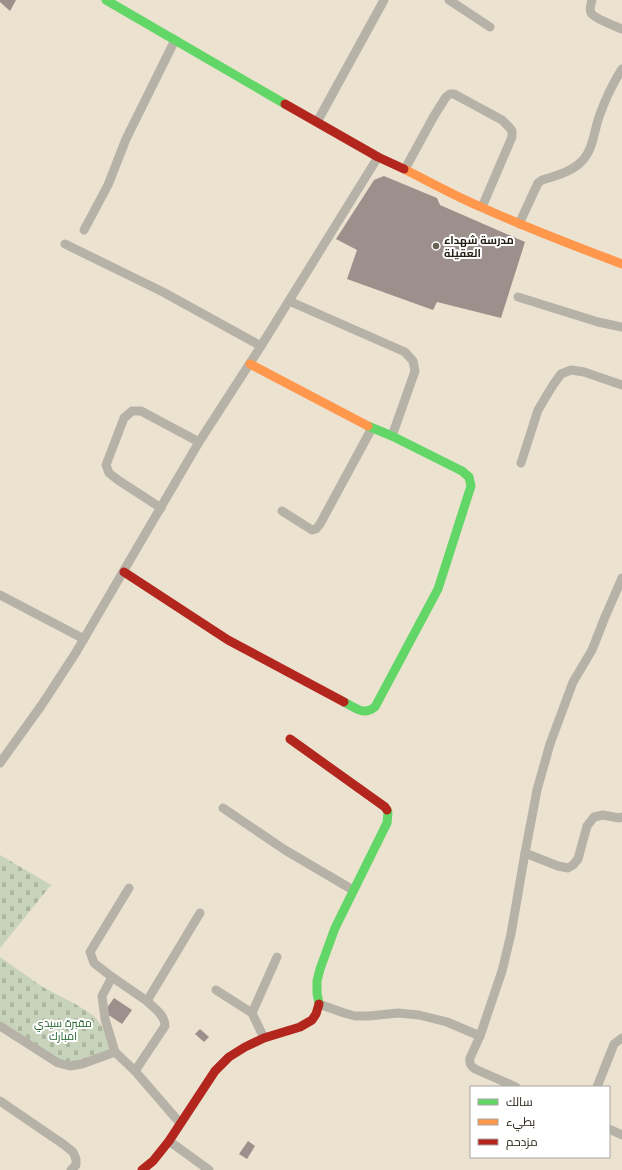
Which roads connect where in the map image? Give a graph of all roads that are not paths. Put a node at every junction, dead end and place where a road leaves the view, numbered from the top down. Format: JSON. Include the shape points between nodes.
{"nodes":[{"id":1,"x":106,"y":0,"type":"edge"},
{"id":2,"x":384,"y":0,"type":"edge"},
{"id":3,"x":450,"y":0,"type":"edge"},
{"id":4,"x":592,"y":0,"type":"edge"},
{"id":5,"x":490,"y":28,"type":"dead end"},
{"id":6,"x":622,"y":29,"type":"edge"},
{"id":7,"x":175,"y":40,"type":"junction"},
{"id":8,"x":622,"y":69,"type":"edge"},
{"id":9,"x":317,"y":122,"type":"junction"},
{"id":10,"x":378,"y":157,"type":"junction"},
{"id":11,"x":405,"y":169,"type":"junction"},
{"id":12,"x":482,"y":208,"type":"junction"},
{"id":13,"x":519,"y":224,"type":"junction"},
{"id":14,"x":84,"y":230,"type":"dead end"},
{"id":15,"x":64,"y":244,"type":"dead end"},
{"id":16,"x":622,"y":264,"type":"edge"},
{"id":17,"x":518,"y":297,"type":"dead end"},
{"id":18,"x":289,"y":301,"type":"junction"},
{"id":19,"x":622,"y":327,"type":"edge"},
{"id":20,"x":261,"y":346,"type":"junction"},
{"id":21,"x":250,"y":364,"type":"junction"},
{"id":22,"x":622,"y":385,"type":"edge"},
{"id":23,"x":372,"y":428,"type":"junction"},
{"id":24,"x":392,"y":436,"type":"junction"},
{"id":25,"x":199,"y":442,"type":"junction"},
{"id":26,"x":521,"y":463,"type":"dead end"},
{"id":27,"x":161,"y":508,"type":"junction"},
{"id":28,"x":282,"y":511,"type":"dead end"},
{"id":29,"x":124,"y":572,"type":"junction"},
{"id":30,"x":622,"y":578,"type":"edge"},
{"id":31,"x":0,"y":595,"type":"edge"},
{"id":32,"x":84,"y":639,"type":"junction"},
{"id":33,"x":290,"y":738,"type":"dead end"},
{"id":34,"x":1,"y":761,"type":"edge"},
{"id":35,"x":223,"y":808,"type":"dead end"},
{"id":36,"x":622,"y":817,"type":"edge"},
{"id":37,"x":525,"y":853,"type":"junction"},
{"id":38,"x":129,"y":888,"type":"dead end"},
{"id":39,"x":353,"y":890,"type":"junction"},
{"id":40,"x":200,"y":913,"type":"dead end"},
{"id":41,"x":277,"y":957,"type":"dead end"},
{"id":42,"x":112,"y":978,"type":"junction"},
{"id":43,"x":216,"y":990,"type":"dead end"},
{"id":44,"x":147,"y":1001,"type":"junction"},
{"id":45,"x":319,"y":1004,"type":"junction"},
{"id":46,"x":252,"y":1012,"type":"junction"},
{"id":47,"x":0,"y":1026,"type":"edge"},
{"id":48,"x":480,"y":1036,"type":"junction"},
{"id":49,"x":264,"y":1038,"type":"junction"},
{"id":50,"x":622,"y":1038,"type":"edge"},
{"id":51,"x":115,"y":1052,"type":"junction"},
{"id":52,"x":135,"y":1071,"type":"junction"},
{"id":53,"x":514,"y":1086,"type":"edge"},
{"id":54,"x":597,"y":1086,"type":"edge"},
{"id":55,"x":0,"y":1101,"type":"edge"},
{"id":56,"x":180,"y":1123,"type":"junction"},
{"id":57,"x":610,"y":1129,"type":"edge"},
{"id":58,"x":622,"y":1135,"type":"edge"},
{"id":59,"x":169,"y":1141,"type":"junction"},
{"id":60,"x":71,"y":1170,"type":"edge"},
{"id":61,"x":142,"y":1170,"type":"edge"},
{"id":62,"x":209,"y":1170,"type":"edge"}],
"edges":[{"from":1,"to":7,"type":"street"},
{"from":2,"to":9,"type":"street"},
{"from":3,"to":5,"type":"street"},
{"from":4,"to":6,"type":"street","via":[[591,13]]},
{"from":7,"to":9,"type":"street"},
{"from":7,"to":14,"type":"street","via":[[126,139],[108,185]]},
{"from":8,"to":13,"type":"street","via":[[600,115],[589,152],[570,170],[538,183]]},
{"from":9,"to":10,"type":"street"},
{"from":10,"to":11,"type":"street"},
{"from":10,"to":18,"type":"street"},
{"from":11,"to":12,"type":"street"},
{"from":11,"to":12,"type":"street","via":[[446,97],[454,94],[464,98],[502,120],[512,131],[512,137]]},
{"from":12,"to":13,"type":"street"},
{"from":13,"to":16,"type":"street"},
{"from":15,"to":20,"type":"street","via":[[163,292]]},
{"from":17,"to":19,"type":"street"},
{"from":18,"to":20,"type":"street"},
{"from":18,"to":24,"type":"street","via":[[405,352],[413,361],[415,371]]},
{"from":20,"to":21,"type":"street"},
{"from":21,"to":23,"type":"street"},
{"from":21,"to":25,"type":"street"},
{"from":22,"to":26,"type":"street","via":[[584,372],[571,370],[561,374],[538,410]]},
{"from":23,"to":24,"type":"street"},
{"from":23,"to":28,"type":"street","via":[[316,529],[312,530]]},
{"from":24,"to":29,"type":"street","via":[[462,471],[469,477],[471,486],[438,589],[375,707],[370,711],[364,712],[228,640]]},
{"from":25,"to":27,"type":"street"},
{"from":25,"to":27,"type":"street","via":[[141,411],[132,411],[124,418],[106,465],[107,469],[118,480]]},
{"from":27,"to":29,"type":"street"},
{"from":29,"to":32,"type":"street"},
{"from":30,"to":37,"type":"street","via":[[592,650],[573,682],[550,744],[537,790]]},
{"from":31,"to":32,"type":"street"},
{"from":32,"to":34,"type":"street","via":[[41,706]]},
{"from":33,"to":39,"type":"street","via":[[386,807],[387,823]]},
{"from":35,"to":39,"type":"street","via":[[285,850]]},
{"from":36,"to":37,"type":"street","via":[[594,817],[587,826],[578,859],[568,868]]},
{"from":37,"to":48,"type":"street","via":[[502,971]]},
{"from":38,"to":42,"type":"street","via":[[90,952],[94,963]]},
{"from":39,"to":45,"type":"street","via":[[320,969],[317,981]]},
{"from":40,"to":44,"type":"street"},
{"from":41,"to":46,"type":"street"},
{"from":42,"to":44,"type":"street"},
{"from":42,"to":51,"type":"street","via":[[102,996],[105,1019]]},
{"from":43,"to":46,"type":"street"},
{"from":44,"to":52,"type":"street","via":[[163,1017],[165,1026]]},
{"from":45,"to":48,"type":"street","via":[[355,1016],[398,1013],[419,1015],[447,1022]]},
{"from":45,"to":49,"type":"street","via":[[316,1014],[307,1023]]},
{"from":46,"to":49,"type":"street"},
{"from":47,"to":51,"type":"street","via":[[58,1063],[70,1066]]},
{"from":48,"to":53,"type":"street","via":[[470,1058],[471,1066]]},
{"from":49,"to":56,"type":"street","via":[[229,1057],[215,1071]]},
{"from":50,"to":54,"type":"street","via":[[614,1044]]},
{"from":51,"to":52,"type":"street"},
{"from":52,"to":56,"type":"street"},
{"from":55,"to":60,"type":"street","via":[[73,1152],[76,1165]]},
{"from":56,"to":59,"type":"street"},
{"from":57,"to":58,"type":"street"},
{"from":59,"to":61,"type":"street"},
{"from":59,"to":62,"type":"street"}]}
